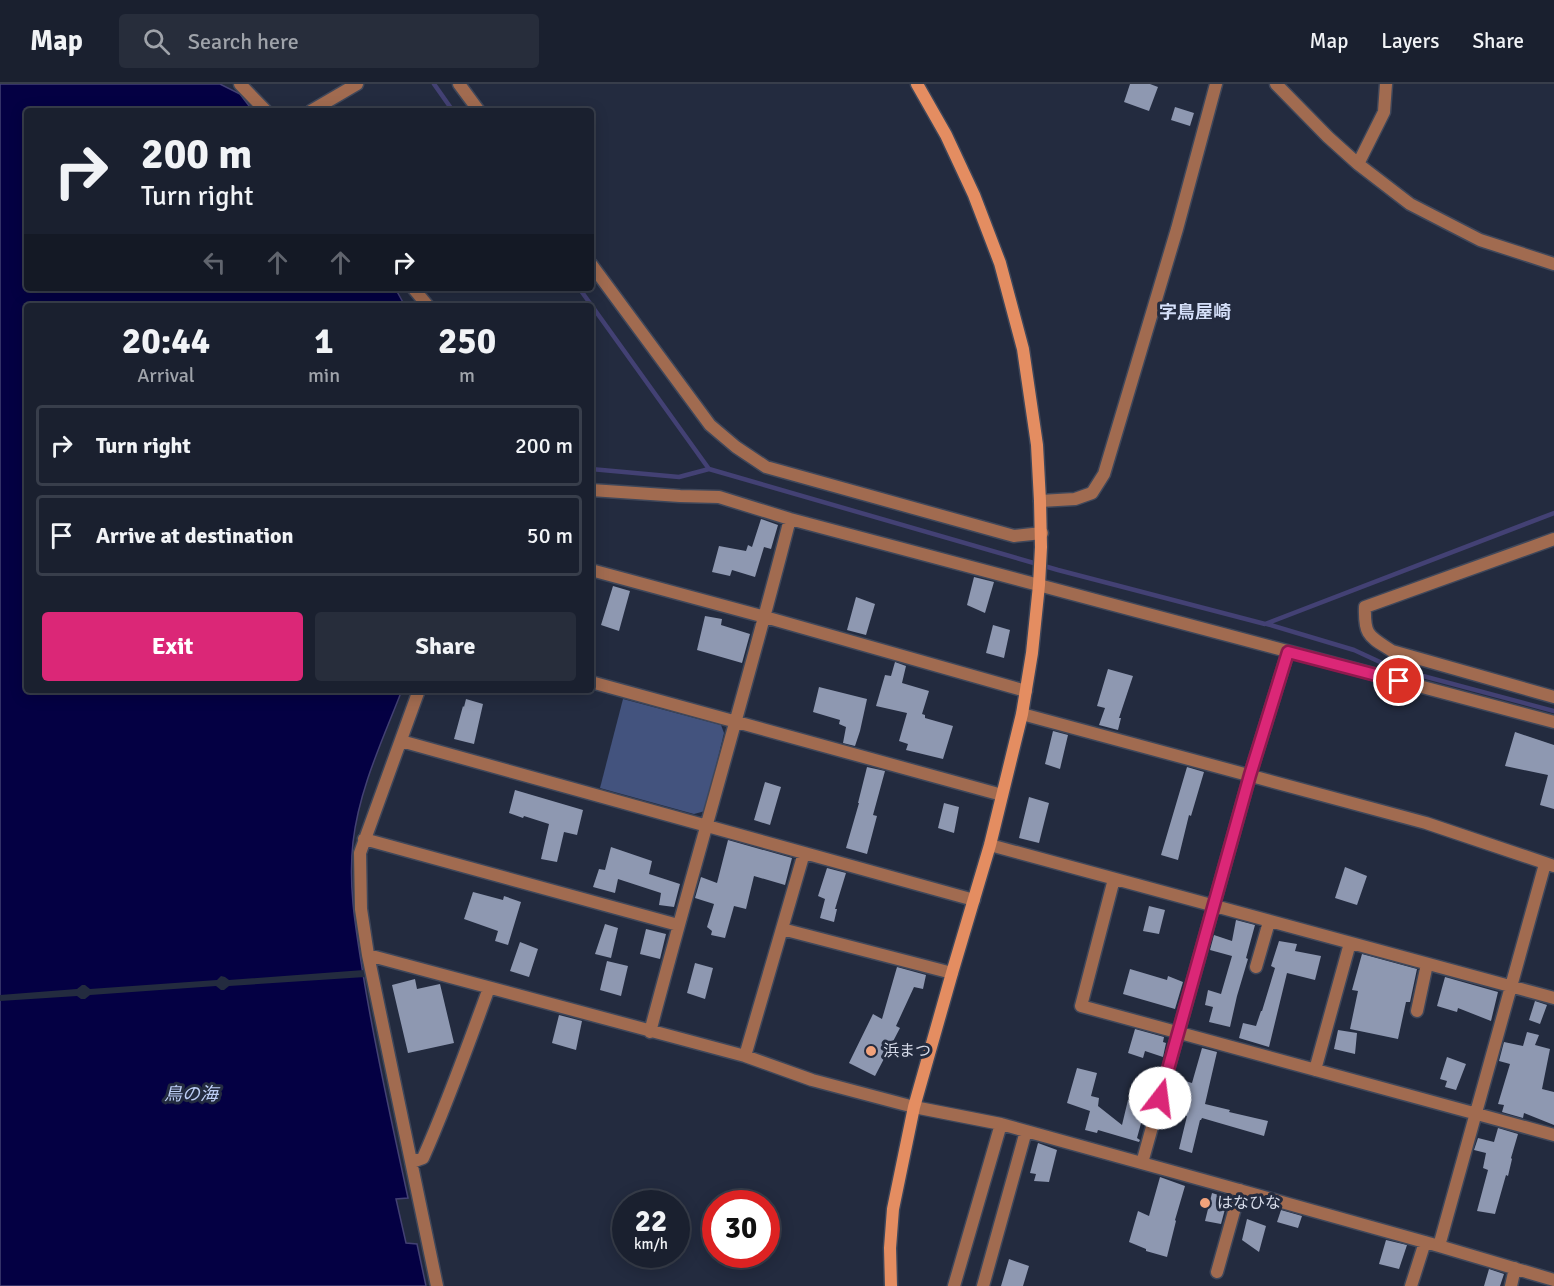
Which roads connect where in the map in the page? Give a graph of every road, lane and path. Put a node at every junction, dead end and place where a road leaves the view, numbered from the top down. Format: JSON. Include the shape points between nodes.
{"nodes":[{"id":1,"x":240,"y":84,"type":"edge"},
{"id":2,"x":357,"y":84,"type":"edge"},
{"id":3,"x":459,"y":84,"type":"edge"},
{"id":4,"x":916,"y":84,"type":"edge"},
{"id":5,"x":1216,"y":84,"type":"edge"},
{"id":6,"x":1276,"y":84,"type":"edge"},
{"id":7,"x":1386,"y":84,"type":"edge"},
{"id":8,"x":263,"y":108,"type":"edge"},
{"id":9,"x":316,"y":108,"type":"edge"},
{"id":10,"x":477,"y":108,"type":"edge"},
{"id":11,"x":1358,"y":164,"type":"junction"},
{"id":12,"x":1554,"y":264,"type":"edge"},
{"id":13,"x":594,"y":268,"type":"edge"},
{"id":14,"x":416,"y":291,"type":"edge"},
{"id":15,"x":426,"y":303,"type":"edge"},
{"id":16,"x":594,"y":490,"type":"edge"},
{"id":17,"x":1040,"y":501,"type":"junction"},
{"id":18,"x":790,"y":519,"type":"junction"},
{"id":19,"x":1042,"y":533,"type":"junction"},
{"id":20,"x":1554,"y":539,"type":"edge"},
{"id":21,"x":594,"y":571,"type":"edge"},
{"id":22,"x":1040,"y":580,"type":"junction"},
{"id":23,"x":765,"y":617,"type":"junction"},
{"id":24,"x":1288,"y":652,"type":"junction"},
{"id":25,"x":594,"y":683,"type":"edge"},
{"id":26,"x":1026,"y":691,"type":"junction"},
{"id":27,"x":418,"y":693,"type":"edge"},
{"id":28,"x":1554,"y":697,"type":"edge"},
{"id":29,"x":1022,"y":714,"type":"junction"},
{"id":30,"x":735,"y":721,"type":"junction"},
{"id":31,"x":1554,"y":722,"type":"edge"},
{"id":32,"x":401,"y":741,"type":"junction"},
{"id":33,"x":1250,"y":775,"type":"junction"},
{"id":34,"x":1002,"y":795,"type":"junction"},
{"id":35,"x":706,"y":826,"type":"junction"},
{"id":36,"x":364,"y":839,"type":"junction"},
{"id":37,"x":990,"y":845,"type":"junction"},
{"id":38,"x":804,"y":853,"type":"junction"},
{"id":39,"x":1549,"y":865,"type":"edge"},
{"id":40,"x":1114,"y":879,"type":"junction"},
{"id":41,"x":974,"y":900,"type":"junction"},
{"id":42,"x":1213,"y":907,"type":"junction"},
{"id":43,"x":1269,"y":922,"type":"junction"},
{"id":44,"x":678,"y":925,"type":"junction"},
{"id":45,"x":782,"y":928,"type":"junction"},
{"id":46,"x":1350,"y":944,"type":"junction"},
{"id":47,"x":368,"y":955,"type":"junction"},
{"id":48,"x":1427,"y":964,"type":"junction"},
{"id":49,"x":1256,"y":967,"type":"dead end"},
{"id":50,"x":952,"y":973,"type":"junction"},
{"id":51,"x":489,"y":987,"type":"junction"},
{"id":52,"x":1511,"y":987,"type":"junction"},
{"id":53,"x":1554,"y":998,"type":"edge"},
{"id":54,"x":1417,"y":1011,"type":"dead end"},
{"id":55,"x":650,"y":1032,"type":"junction"},
{"id":56,"x":1178,"y":1033,"type":"junction"},
{"id":57,"x":745,"y":1056,"type":"junction"},
{"id":58,"x":1315,"y":1070,"type":"junction"},
{"id":59,"x":914,"y":1107,"type":"junction"},
{"id":60,"x":1475,"y":1113,"type":"junction"},
{"id":61,"x":1001,"y":1124,"type":"junction"},
{"id":62,"x":1026,"y":1131,"type":"junction"},
{"id":63,"x":1554,"y":1136,"type":"edge"},
{"id":64,"x":412,"y":1162,"type":"junction"},
{"id":65,"x":1142,"y":1163,"type":"junction"},
{"id":66,"x":1240,"y":1190,"type":"junction"},
{"id":67,"x":1425,"y":1242,"type":"junction"},
{"id":68,"x":1439,"y":1246,"type":"junction"},
{"id":69,"x":1515,"y":1268,"type":"junction"},
{"id":70,"x":1217,"y":1272,"type":"dead end"},
{"id":71,"x":1554,"y":1280,"type":"edge"},
{"id":72,"x":437,"y":1286,"type":"edge"},
{"id":73,"x":891,"y":1286,"type":"edge"},
{"id":74,"x":954,"y":1286,"type":"edge"},
{"id":75,"x":983,"y":1286,"type":"edge"},
{"id":76,"x":1411,"y":1286,"type":"edge"},
{"id":77,"x":1510,"y":1286,"type":"edge"}],
"edges":[{"from":1,"to":8,"type":"street"},
{"from":2,"to":9,"type":"street"},
{"from":3,"to":10,"type":"street"},
{"from":4,"to":17,"type":"street","via":[[946,135],[1000,263],[1023,349],[1037,445]]},
{"from":5,"to":17,"type":"street","via":[[1104,474],[1092,493],[1075,499]]},
{"from":6,"to":11,"type":"street"},
{"from":7,"to":11,"type":"street","via":[[1384,112]]},
{"from":11,"to":12,"type":"street","via":[[1410,204],[1480,240]]},
{"from":13,"to":19,"type":"street","via":[[710,425],[766,467],[1014,536]]},
{"from":14,"to":15,"type":"street"},
{"from":16,"to":18,"type":"street","via":[[719,497]]},
{"from":17,"to":19,"type":"street"},
{"from":18,"to":22,"type":"street"},
{"from":18,"to":23,"type":"street"},
{"from":19,"to":22,"type":"street"},
{"from":20,"to":28,"type":"street","via":[[1365,607],[1364,624],[1370,637],[1392,651]]},
{"from":21,"to":23,"type":"street"},
{"from":22,"to":24,"type":"street"},
{"from":22,"to":26,"type":"street"},
{"from":23,"to":26,"type":"street"},
{"from":23,"to":30,"type":"street"},
{"from":24,"to":31,"type":"street"},
{"from":24,"to":33,"type":"street"},
{"from":25,"to":30,"type":"street"},
{"from":26,"to":29,"type":"street"},
{"from":27,"to":32,"type":"street"},
{"from":29,"to":33,"type":"street"},
{"from":29,"to":34,"type":"street"},
{"from":30,"to":34,"type":"street"},
{"from":30,"to":35,"type":"street"},
{"from":32,"to":35,"type":"street"},
{"from":32,"to":36,"type":"street"},
{"from":33,"to":39,"type":"street","via":[[1426,823]]},
{"from":33,"to":42,"type":"street"},
{"from":34,"to":37,"type":"street"},
{"from":35,"to":38,"type":"street"},
{"from":35,"to":44,"type":"street"},
{"from":36,"to":44,"type":"street"},
{"from":36,"to":47,"type":"street","via":[[360,853],[361,909]]},
{"from":37,"to":40,"type":"street"},
{"from":37,"to":41,"type":"street"},
{"from":38,"to":41,"type":"street"},
{"from":38,"to":45,"type":"street"},
{"from":39,"to":52,"type":"street"},
{"from":40,"to":42,"type":"street"},
{"from":40,"to":56,"type":"street","via":[[1081,1006]]},
{"from":41,"to":50,"type":"street"},
{"from":42,"to":43,"type":"street"},
{"from":42,"to":56,"type":"street"},
{"from":43,"to":46,"type":"street"},
{"from":43,"to":49,"type":"street"},
{"from":44,"to":55,"type":"street"},
{"from":45,"to":50,"type":"street"},
{"from":45,"to":57,"type":"street"},
{"from":46,"to":48,"type":"street"},
{"from":46,"to":58,"type":"street"},
{"from":47,"to":51,"type":"street"},
{"from":47,"to":64,"type":"street"},
{"from":48,"to":52,"type":"street"},
{"from":48,"to":54,"type":"street"},
{"from":50,"to":59,"type":"street"},
{"from":51,"to":55,"type":"street"},
{"from":51,"to":64,"type":"street","via":[[437,1128],[423,1158]]},
{"from":52,"to":53,"type":"street"},
{"from":52,"to":60,"type":"street"},
{"from":55,"to":57,"type":"street"},
{"from":56,"to":58,"type":"street"},
{"from":56,"to":65,"type":"street"},
{"from":57,"to":59,"type":"street","via":[[812,1080]]},
{"from":58,"to":60,"type":"street"},
{"from":59,"to":61,"type":"street"},
{"from":59,"to":73,"type":"street","via":[[893,1209]]},
{"from":60,"to":63,"type":"street"},
{"from":60,"to":68,"type":"street"},
{"from":61,"to":62,"type":"street"},
{"from":61,"to":74,"type":"street"},
{"from":62,"to":65,"type":"street"},
{"from":62,"to":75,"type":"street"},
{"from":64,"to":72,"type":"street"},
{"from":65,"to":66,"type":"street"},
{"from":66,"to":67,"type":"street"},
{"from":66,"to":70,"type":"street"},
{"from":67,"to":68,"type":"street"},
{"from":67,"to":76,"type":"street"},
{"from":68,"to":69,"type":"street"},
{"from":69,"to":71,"type":"street"},
{"from":69,"to":77,"type":"street"}]}
